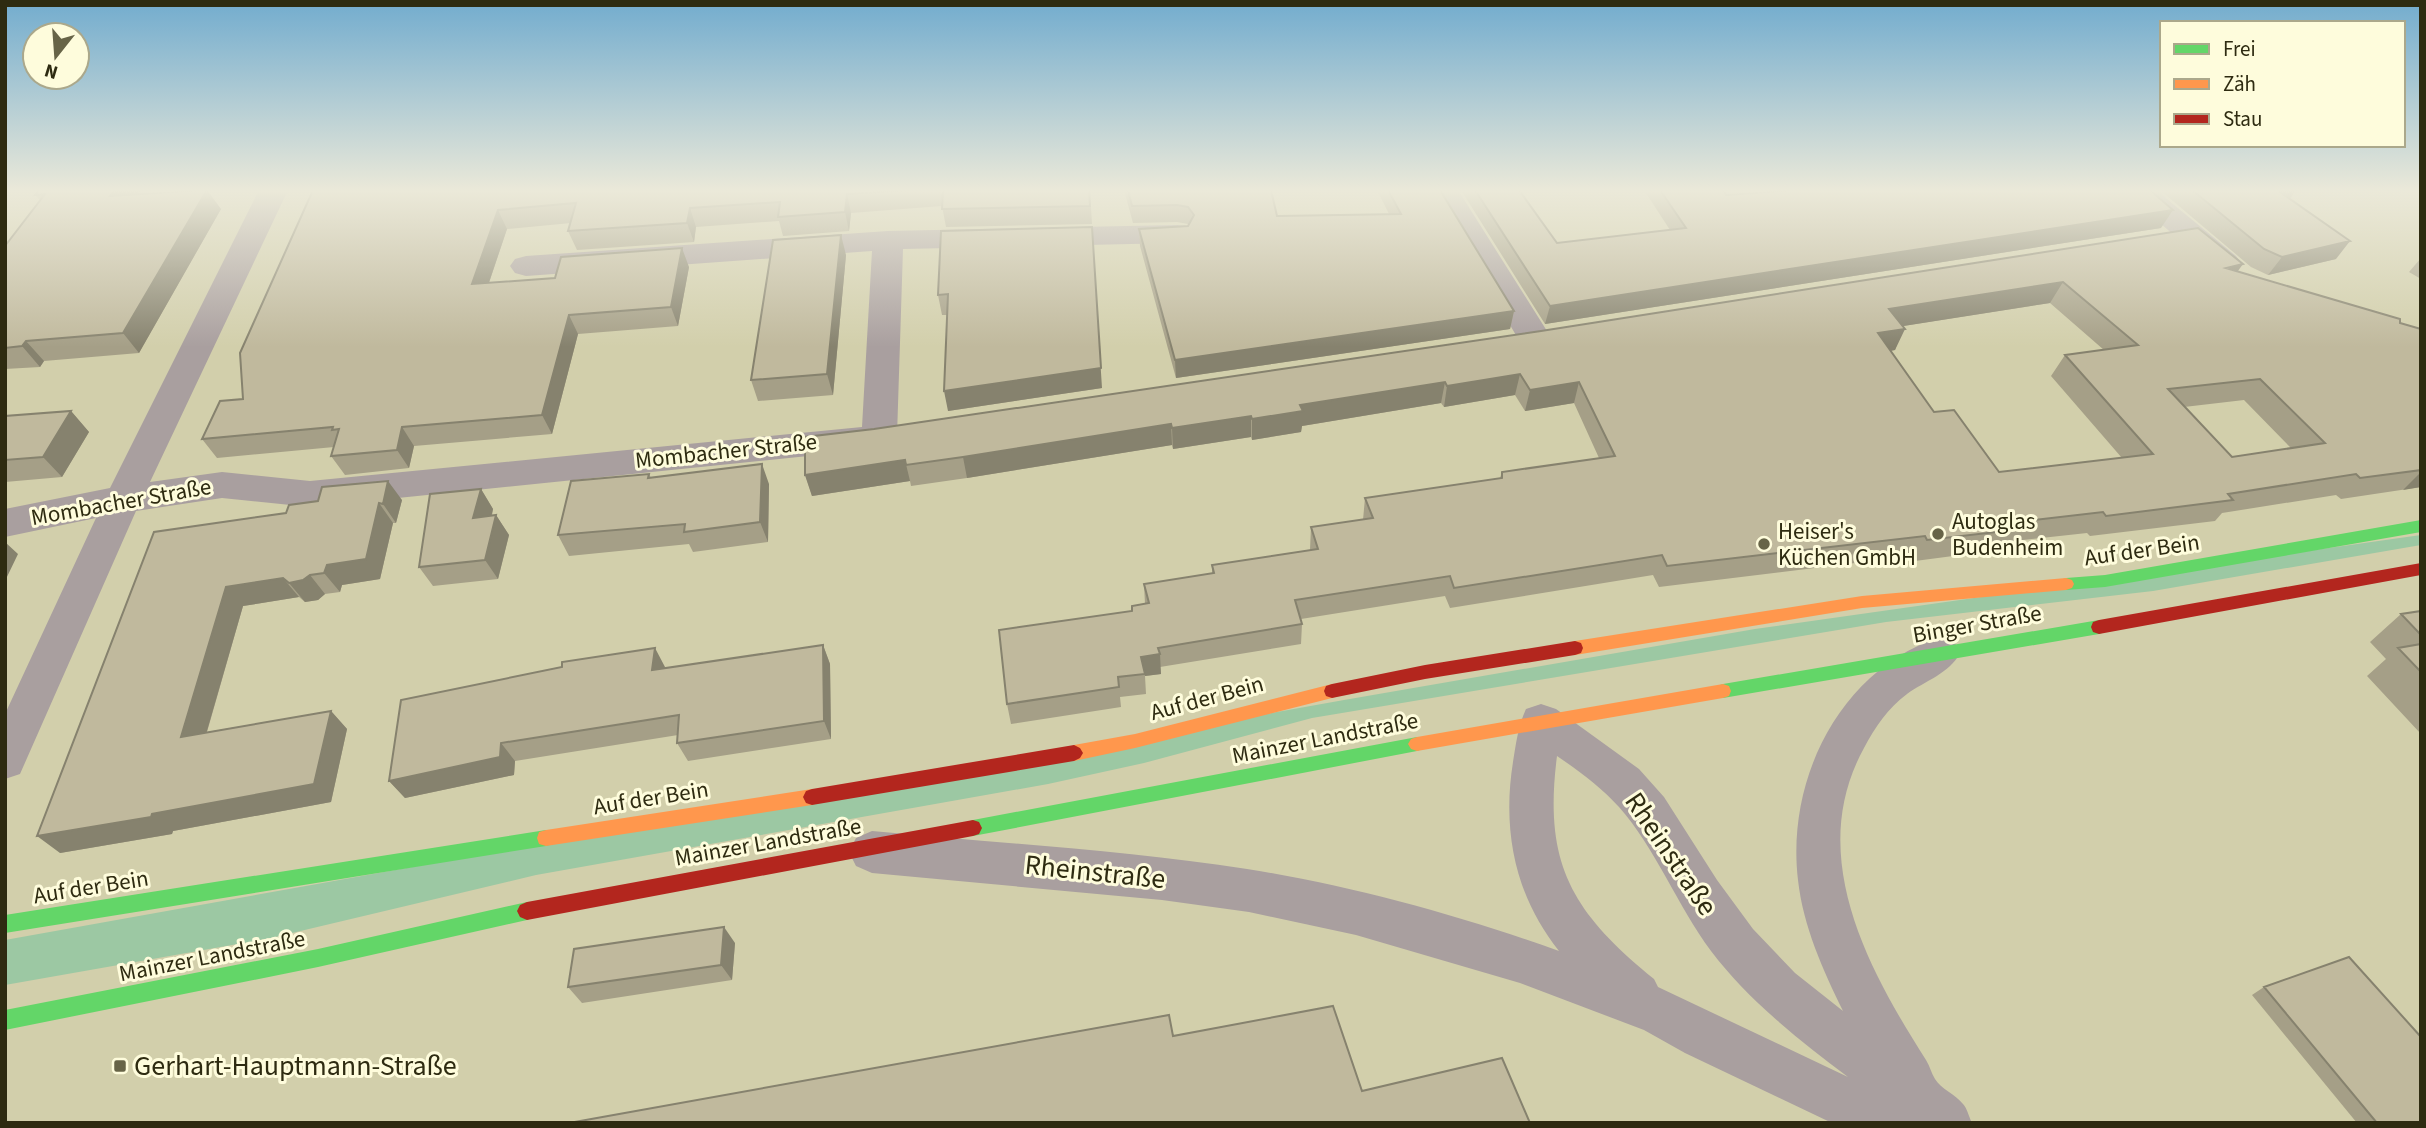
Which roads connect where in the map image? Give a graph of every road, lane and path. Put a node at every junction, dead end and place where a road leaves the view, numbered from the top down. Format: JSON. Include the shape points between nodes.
{"nodes":[{"id":1,"x":248,"y":243,"type":"edge"},
{"id":2,"x":851,"y":243,"type":"edge"},
{"id":3,"x":888,"y":243,"type":"edge"},
{"id":4,"x":1476,"y":243,"type":"edge"},
{"id":5,"x":2202,"y":243,"type":"edge"},
{"id":6,"x":526,"y":266,"type":"dead end"},
{"id":7,"x":2250,"y":281,"type":"edge"},
{"id":8,"x":1535,"y":339,"type":"edge"},
{"id":9,"x":123,"y":499,"type":"junction"},
{"id":10,"x":5,"y":523,"type":"edge"},
{"id":11,"x":2421,"y":526,"type":"edge"},
{"id":12,"x":2421,"y":569,"type":"edge"},
{"id":13,"x":1940,"y":653,"type":"junction"},
{"id":14,"x":1541,"y":722,"type":"junction"},
{"id":15,"x":5,"y":761,"type":"edge"},
{"id":16,"x":849,"y":850,"type":"junction"},
{"id":17,"x":5,"y":924,"type":"edge"},
{"id":18,"x":1659,"y":1012,"type":"junction"},
{"id":19,"x":5,"y":1020,"type":"edge"},
{"id":20,"x":1920,"y":1116,"type":"edge"}],
"edges":[{"from":1,"to":9,"type":"street"},
{"from":2,"to":6,"type":"street"},
{"from":3,"to":9,"type":"street","name":"Mombacher Straße","via":[[892,434],[310,494],[222,485]]},
{"from":4,"to":8,"type":"street"},
{"from":5,"to":7,"type":"street"},
{"from":9,"to":10,"type":"street","name":"Mombacher Straße"},
{"from":9,"to":15,"type":"street"},
{"from":11,"to":17,"type":"street","name":"Auf der Bein","via":[[2105,581],[1862,602],[1647,635],[1304,697],[1135,741],[1018,764]]},
{"from":12,"to":13,"type":"street","name":"Binger Straße"},
{"from":13,"to":14,"type":"street","name":"Binger Straße"},
{"from":13,"to":20,"type":"street","via":[[1886,687],[1861,713],[1829,775],[1817,831],[1828,922]]},
{"from":14,"to":16,"type":"street","name":"Mainzer Landstraße"},
{"from":14,"to":18,"type":"street","name":"Rheinstraße","via":[[1531,808],[1533,846],[1543,876],[1560,912],[1585,946],[1618,981]]},
{"from":14,"to":20,"type":"street","name":"Rheinstraße","via":[[1604,766],[1634,794],[1724,931],[1758,970]]},
{"from":16,"to":18,"type":"street","name":"Rheinstraße","via":[[1048,866],[1248,891],[1433,934],[1520,960]]},
{"from":16,"to":19,"type":"street","name":"Mainzer Landstraße","via":[[567,901],[318,958]]},
{"from":18,"to":20,"type":"street","name":"Rheinstraße","via":[[1716,1042]]}]}
